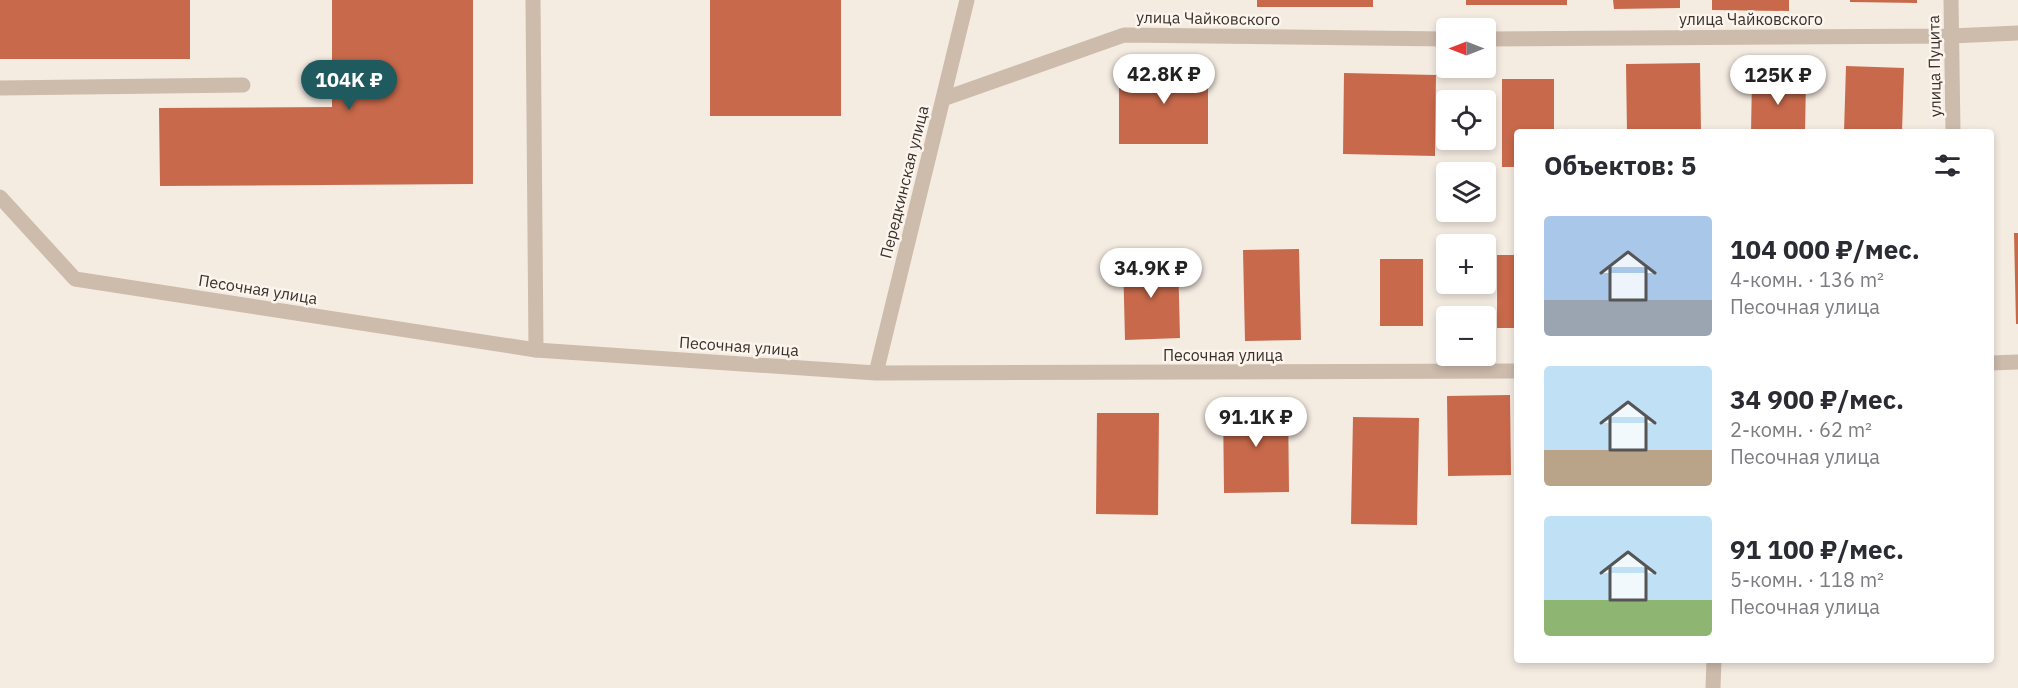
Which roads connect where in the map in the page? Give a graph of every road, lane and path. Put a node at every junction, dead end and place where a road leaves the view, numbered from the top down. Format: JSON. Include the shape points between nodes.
{"nodes":[{"id":1,"x":533,"y":0,"type":"edge"},
{"id":2,"x":967,"y":0,"type":"edge"},
{"id":3,"x":1951,"y":0,"type":"edge"},
{"id":4,"x":2018,"y":33,"type":"edge"},
{"id":5,"x":1951,"y":36,"type":"junction"},
{"id":6,"x":1436,"y":39,"type":"edge"},
{"id":7,"x":1496,"y":39,"type":"edge"},
{"id":8,"x":243,"y":85,"type":"dead end"},
{"id":9,"x":0,"y":88,"type":"edge"},
{"id":10,"x":944,"y":99,"type":"junction"},
{"id":11,"x":1953,"y":129,"type":"edge"},
{"id":12,"x":0,"y":197,"type":"edge"},
{"id":13,"x":536,"y":350,"type":"junction"},
{"id":14,"x":2018,"y":362,"type":"edge"},
{"id":15,"x":1994,"y":363,"type":"edge"},
{"id":16,"x":1514,"y":372,"type":"edge"},
{"id":17,"x":876,"y":373,"type":"junction"},
{"id":18,"x":1714,"y":663,"type":"edge"},
{"id":19,"x":1713,"y":688,"type":"edge"}],
"edges":[{"from":1,"to":13,"type":"street"},
{"from":2,"to":10,"type":"street","name":"Передкинская улица"},
{"from":3,"to":5,"type":"street","name":"улица Пуцита"},
{"from":4,"to":5,"type":"street","name":"улица Чайковского"},
{"from":5,"to":7,"type":"street","name":"улица Чайковского"},
{"from":5,"to":11,"type":"street","name":"улица Пуцита"},
{"from":6,"to":10,"type":"street","name":"улица Чайковского","via":[[1124,35]]},
{"from":8,"to":9,"type":"street"},
{"from":10,"to":17,"type":"street","name":"Передкинская улица"},
{"from":12,"to":13,"type":"street","name":"Песочная улица","via":[[75,279]]},
{"from":13,"to":17,"type":"street","name":"Песочная улица"},
{"from":14,"to":15,"type":"street"},
{"from":16,"to":17,"type":"street","name":"Песочная улица"},
{"from":18,"to":19,"type":"street"}]}
